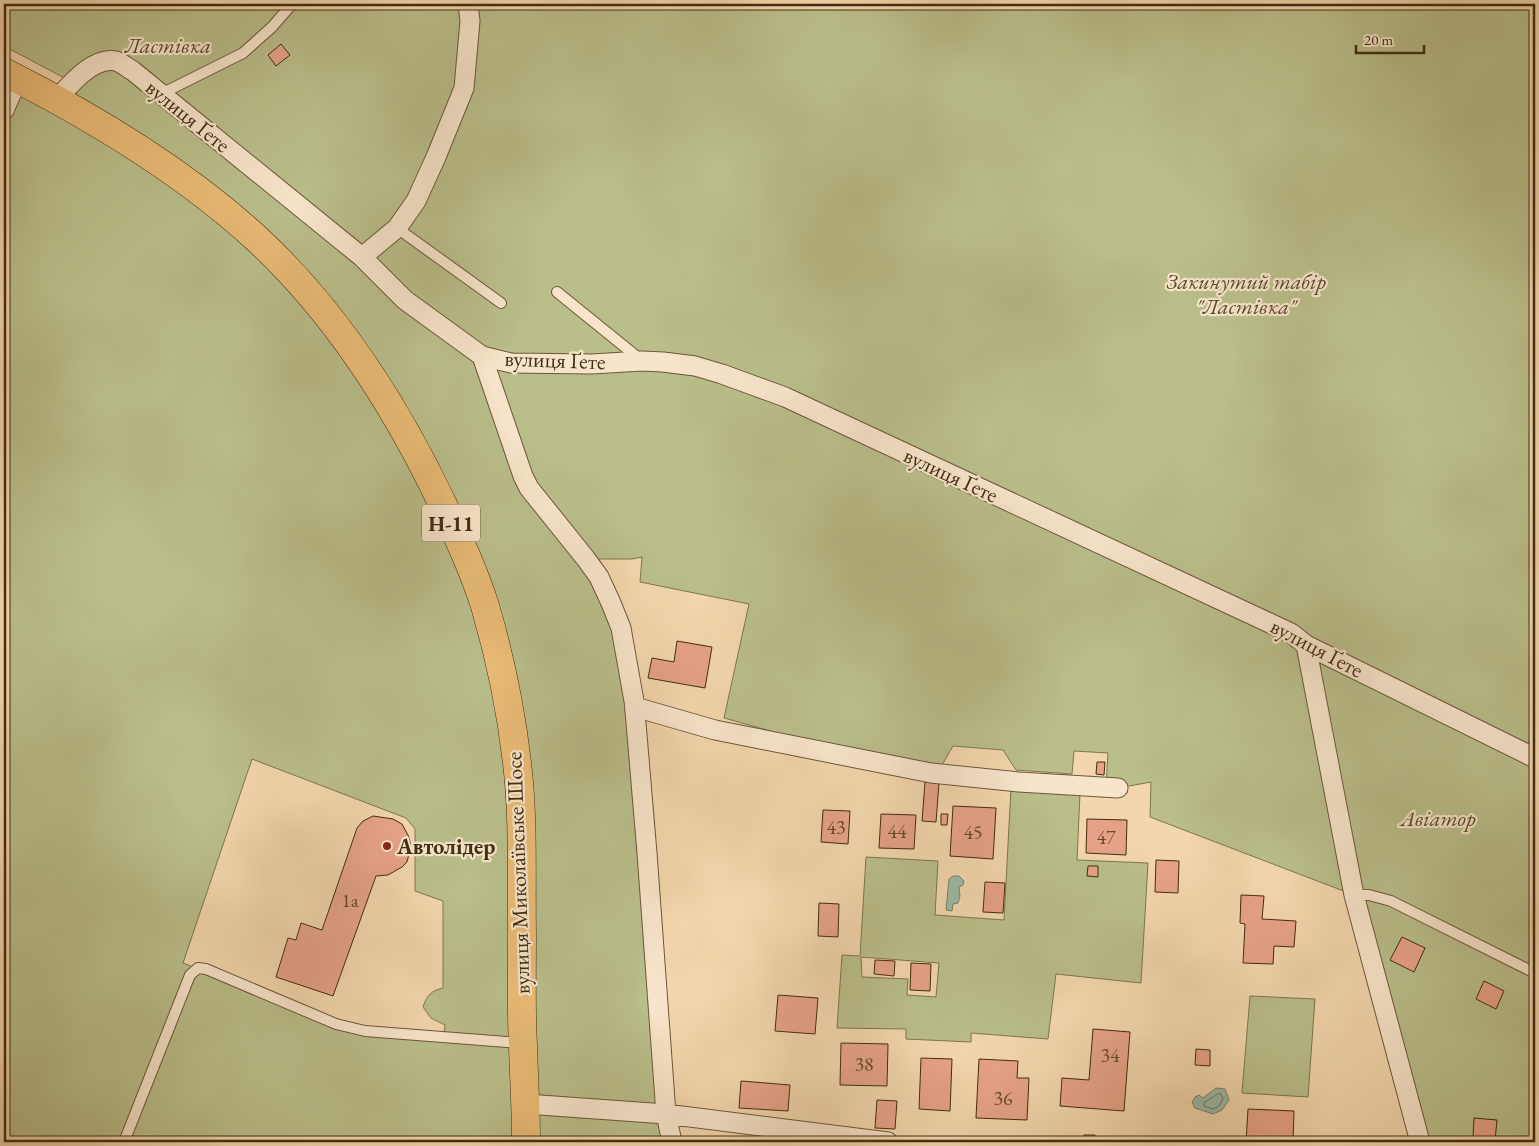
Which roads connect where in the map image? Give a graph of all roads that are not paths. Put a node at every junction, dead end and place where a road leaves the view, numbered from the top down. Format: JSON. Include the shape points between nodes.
{"nodes":[{"id":1,"x":277,"y":4,"type":"edge"},
{"id":2,"x":468,"y":4,"type":"edge"},
{"id":3,"x":289,"y":7,"type":"edge"},
{"id":4,"x":11,"y":76,"type":"edge"},
{"id":5,"x":161,"y":94,"type":"junction"},
{"id":6,"x":56,"y":100,"type":"junction"},
{"id":7,"x":4,"y":110,"type":"edge"},
{"id":8,"x":397,"y":228,"type":"junction"},
{"id":9,"x":362,"y":257,"type":"junction"},
{"id":10,"x":558,"y":292,"type":"dead end"},
{"id":11,"x":501,"y":302,"type":"dead end"},
{"id":12,"x":482,"y":356,"type":"junction"},
{"id":13,"x":642,"y":361,"type":"junction"},
{"id":14,"x":1306,"y":645,"type":"junction"},
{"id":15,"x":635,"y":706,"type":"junction"},
{"id":16,"x":1535,"y":758,"type":"edge"},
{"id":17,"x":1118,"y":788,"type":"dead end"},
{"id":18,"x":1354,"y":895,"type":"junction"},
{"id":19,"x":1535,"y":974,"type":"edge"},
{"id":20,"x":523,"y":1044,"type":"junction"},
{"id":21,"x":526,"y":1104,"type":"junction"},
{"id":22,"x":666,"y":1114,"type":"junction"},
{"id":23,"x":124,"y":1142,"type":"edge"},
{"id":24,"x":526,"y":1142,"type":"edge"},
{"id":25,"x":672,"y":1142,"type":"edge"},
{"id":26,"x":888,"y":1142,"type":"edge"},
{"id":27,"x":1420,"y":1142,"type":"edge"}],
"edges":[{"from":1,"to":3,"type":"lane"},
{"from":2,"to":8,"type":"street","via":[[470,21],[464,88],[416,201]]},
{"from":3,"to":5,"type":"lane","via":[[243,53]]},
{"from":4,"to":6,"type":"main road","number":"Н-11"},
{"from":4,"to":7,"type":"street"},
{"from":5,"to":6,"type":"street","name":"вулиця Ґете","via":[[133,71],[107,60],[80,75]]},
{"from":5,"to":9,"type":"street","name":"вулиця Ґете"},
{"from":6,"to":20,"type":"main road","name":"вулиця Миколаївське Шосе","number":"Н-11","via":[[115,133],[198,190],[255,237],[289,271],[360,358],[430,478],[462,545],[484,603],[504,681],[517,763],[520,816]]},
{"from":8,"to":9,"type":"street"},
{"from":8,"to":11,"type":"lane"},
{"from":9,"to":12,"type":"street","name":"вулиця Ґете","via":[[405,300]]},
{"from":10,"to":13,"type":"lane"},
{"from":12,"to":13,"type":"street","name":"вулиця Ґете","via":[[511,363],[538,364]]},
{"from":12,"to":15,"type":"street","via":[[529,488],[586,559],[611,603],[621,628]]},
{"from":13,"to":14,"type":"street","name":"вулиця Ґете","via":[[695,366],[785,397],[1291,633]]},
{"from":14,"to":16,"type":"street","name":"вулиця Ґете"},
{"from":14,"to":18,"type":"street"},
{"from":15,"to":17,"type":"street","via":[[714,730],[931,773],[1002,784]]},
{"from":15,"to":22,"type":"street"},
{"from":18,"to":19,"type":"lane","via":[[1391,901]]},
{"from":18,"to":27,"type":"street"},
{"from":20,"to":21,"type":"main road","name":"вулиця Миколаївське Шосе","number":"Н-11"},
{"from":20,"to":23,"type":"lane","via":[[365,1031],[336,1024],[198,968],[190,975]]},
{"from":21,"to":22,"type":"street"},
{"from":21,"to":24,"type":"main road","name":"вулиця Миколаївське Шосе","number":"Н-11"},
{"from":22,"to":25,"type":"street"},
{"from":22,"to":26,"type":"street"}]}
